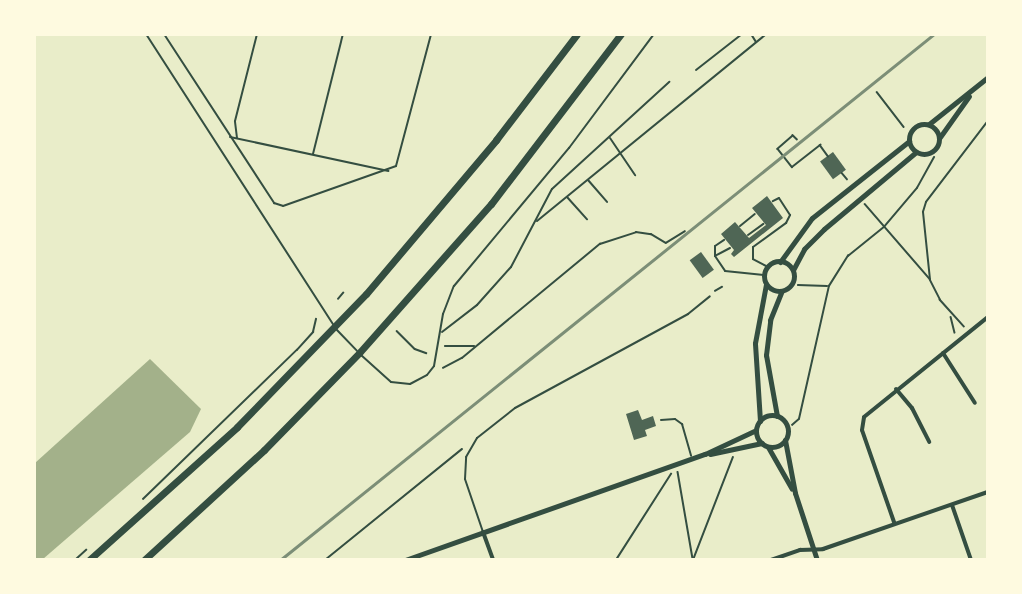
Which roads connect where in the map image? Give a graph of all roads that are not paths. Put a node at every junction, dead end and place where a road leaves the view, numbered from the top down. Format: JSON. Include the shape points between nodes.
{"nodes":[{"id":1,"x":146,"y":34,"type":"edge"},
{"id":2,"x":257,"y":34,"type":"edge"},
{"id":3,"x":343,"y":34,"type":"edge"},
{"id":4,"x":430,"y":34,"type":"edge"},
{"id":5,"x":577,"y":34,"type":"edge"},
{"id":6,"x":621,"y":34,"type":"edge"},
{"id":7,"x":654,"y":34,"type":"edge"},
{"id":8,"x":742,"y":34,"type":"edge"},
{"id":9,"x":751,"y":34,"type":"edge"},
{"id":10,"x":766,"y":34,"type":"edge"},
{"id":11,"x":165,"y":35,"type":"edge"},
{"id":12,"x":756,"y":42,"type":"junction"},
{"id":13,"x":696,"y":70,"type":"dead end"},
{"id":14,"x":987,"y":77,"type":"edge"},
{"id":15,"x":669,"y":82,"type":"dead end"},
{"id":16,"x":973,"y":90,"type":"junction"},
{"id":17,"x":929,"y":124,"type":"junction"},
{"id":18,"x":230,"y":136,"type":"junction"},
{"id":19,"x":237,"y":138,"type":"junction"},
{"id":20,"x":610,"y":138,"type":"junction"},
{"id":21,"x":939,"y":138,"type":"junction"},
{"id":22,"x":909,"y":141,"type":"junction"},
{"id":23,"x":916,"y":152,"type":"junction"},
{"id":24,"x":313,"y":154,"type":"junction"},
{"id":25,"x":619,"y":154,"type":"junction"},
{"id":26,"x":388,"y":171,"type":"junction"},
{"id":27,"x":635,"y":175,"type":"dead end"},
{"id":28,"x":588,"y":180,"type":"junction"},
{"id":29,"x":567,"y":197,"type":"junction"},
{"id":30,"x":773,"y":201,"type":"dead end"},
{"id":31,"x":607,"y":202,"type":"dead end"},
{"id":32,"x":785,"y":206,"type":"junction"},
{"id":33,"x":779,"y":210,"type":"dead end"},
{"id":34,"x":755,"y":214,"type":"dead end"},
{"id":35,"x":587,"y":219,"type":"dead end"},
{"id":36,"x":534,"y":223,"type":"junction"},
{"id":37,"x":763,"y":224,"type":"dead end"},
{"id":38,"x":740,"y":226,"type":"dead end"},
{"id":39,"x":748,"y":235,"type":"dead end"},
{"id":40,"x":724,"y":240,"type":"dead end"},
{"id":41,"x":730,"y":248,"type":"dead end"},
{"id":42,"x":715,"y":256,"type":"junction"},
{"id":43,"x":780,"y":261,"type":"junction"},
{"id":44,"x":768,"y":267,"type":"junction"},
{"id":45,"x":793,"y":270,"type":"junction"},
{"id":46,"x":764,"y":275,"type":"junction"},
{"id":47,"x":766,"y":284,"type":"junction"},
{"id":48,"x":782,"y":291,"type":"junction"},
{"id":49,"x":710,"y":296,"type":"road end"},
{"id":50,"x":987,"y":317,"type":"edge"},
{"id":51,"x":334,"y":327,"type":"junction"},
{"id":52,"x":440,"y":332,"type":"junction"},
{"id":53,"x":359,"y":353,"type":"junction"},
{"id":54,"x":943,"y":353,"type":"junction"},
{"id":55,"x":896,"y":390,"type":"junction"},
{"id":56,"x":975,"y":403,"type":"dead end"},
{"id":57,"x":777,"y":416,"type":"junction"},
{"id":58,"x":661,"y":420,"type":"dead end"},
{"id":59,"x":760,"y":421,"type":"junction"},
{"id":60,"x":756,"y":430,"type":"junction"},
{"id":61,"x":785,"y":440,"type":"junction"},
{"id":62,"x":929,"y":442,"type":"dead end"},
{"id":63,"x":762,"y":443,"type":"junction"},
{"id":64,"x":768,"y":447,"type":"junction"},
{"id":65,"x":705,"y":454,"type":"junction"},
{"id":66,"x":692,"y":459,"type":"junction"},
{"id":67,"x":987,"y":492,"type":"edge"},
{"id":68,"x":795,"y":493,"type":"junction"},
{"id":69,"x":952,"y":505,"type":"junction"},
{"id":70,"x":894,"y":522,"type":"junction"},
{"id":71,"x":483,"y":532,"type":"junction"},
{"id":72,"x":813,"y":549,"type":"junction"},
{"id":73,"x":89,"y":560,"type":"edge"},
{"id":74,"x":144,"y":560,"type":"edge"},
{"id":75,"x":405,"y":560,"type":"edge"},
{"id":76,"x":493,"y":560,"type":"edge"},
{"id":77,"x":771,"y":560,"type":"edge"},
{"id":78,"x":817,"y":560,"type":"edge"},
{"id":79,"x":971,"y":560,"type":"edge"}],
"edges":[{"from":1,"to":51,"type":"lane"},
{"from":2,"to":19,"type":"lane","via":[[235,121]]},
{"from":3,"to":24,"type":"lane"},
{"from":4,"to":26,"type":"lane","via":[[398,161]]},
{"from":5,"to":51,"type":"main road","via":[[437,213]]},
{"from":6,"to":53,"type":"main road","via":[[491,204]]},
{"from":7,"to":52,"type":"lane","via":[[569,148],[454,286]]},
{"from":8,"to":13,"type":"lane"},
{"from":9,"to":12,"type":"lane"},
{"from":10,"to":12,"type":"lane"},
{"from":11,"to":18,"type":"lane"},
{"from":12,"to":25,"type":"lane"},
{"from":14,"to":16,"type":"street"},
{"from":15,"to":20,"type":"lane"},
{"from":16,"to":17,"type":"street"},
{"from":16,"to":21,"type":"street"},
{"from":17,"to":21,"type":"street"},
{"from":17,"to":22,"type":"street","via":[[915,126]]},
{"from":18,"to":19,"type":"lane"},
{"from":18,"to":26,"type":"lane","via":[[274,203],[280,205]]},
{"from":19,"to":24,"type":"lane"},
{"from":20,"to":25,"type":"lane"},
{"from":20,"to":36,"type":"lane","via":[[552,189]]},
{"from":21,"to":23,"type":"street","via":[[932,152]]},
{"from":22,"to":23,"type":"street"},
{"from":22,"to":43,"type":"street","via":[[812,218]]},
{"from":23,"to":45,"type":"street","via":[[824,229],[804,249]]},
{"from":24,"to":26,"type":"lane"},
{"from":25,"to":27,"type":"lane"},
{"from":25,"to":28,"type":"lane"},
{"from":28,"to":29,"type":"lane"},
{"from":28,"to":31,"type":"lane"},
{"from":29,"to":35,"type":"lane"},
{"from":29,"to":36,"type":"lane"},
{"from":30,"to":32,"type":"lane","via":[[779,198]]},
{"from":32,"to":33,"type":"lane"},
{"from":32,"to":44,"type":"lane","via":[[790,215],[788,220],[752,251],[755,261]]},
{"from":34,"to":38,"type":"lane"},
{"from":36,"to":52,"type":"lane","via":[[512,267],[477,305]]},
{"from":37,"to":39,"type":"lane"},
{"from":40,"to":42,"type":"lane","via":[[715,246]]},
{"from":41,"to":42,"type":"lane"},
{"from":42,"to":46,"type":"lane","via":[[729,273]]},
{"from":43,"to":44,"type":"street"},
{"from":43,"to":45,"type":"street"},
{"from":44,"to":46,"type":"street"},
{"from":45,"to":48,"type":"street","via":[[793,283]]},
{"from":46,"to":47,"type":"street"},
{"from":47,"to":48,"type":"street"},
{"from":47,"to":59,"type":"street","via":[[755,343]]},
{"from":48,"to":57,"type":"street","via":[[770,320],[766,355]]},
{"from":49,"to":71,"type":"lane","via":[[688,314],[515,408],[469,448],[465,479]]},
{"from":50,"to":54,"type":"street"},
{"from":51,"to":53,"type":"lane"},
{"from":51,"to":73,"type":"main road","via":[[237,427]]},
{"from":52,"to":53,"type":"lane","via":[[434,366],[410,384],[391,382]]},
{"from":53,"to":74,"type":"main road","via":[[264,450]]},
{"from":54,"to":55,"type":"street"},
{"from":54,"to":56,"type":"street"},
{"from":55,"to":62,"type":"street","via":[[912,408]]},
{"from":55,"to":70,"type":"street","via":[[869,411],[861,427]]},
{"from":57,"to":59,"type":"street"},
{"from":57,"to":61,"type":"street","via":[[787,427]]},
{"from":58,"to":66,"type":"lane","via":[[675,419],[682,424]]},
{"from":59,"to":60,"type":"street"},
{"from":60,"to":63,"type":"street"},
{"from":60,"to":65,"type":"street"},
{"from":61,"to":64,"type":"street"},
{"from":61,"to":68,"type":"street"},
{"from":63,"to":64,"type":"street"},
{"from":63,"to":65,"type":"street"},
{"from":64,"to":68,"type":"street"},
{"from":65,"to":66,"type":"street"},
{"from":66,"to":71,"type":"street"},
{"from":67,"to":69,"type":"street"},
{"from":68,"to":72,"type":"street"},
{"from":69,"to":70,"type":"street"},
{"from":69,"to":79,"type":"street"},
{"from":70,"to":72,"type":"street"},
{"from":71,"to":75,"type":"street"},
{"from":71,"to":76,"type":"street"},
{"from":72,"to":77,"type":"street"},
{"from":72,"to":78,"type":"street"}]}
